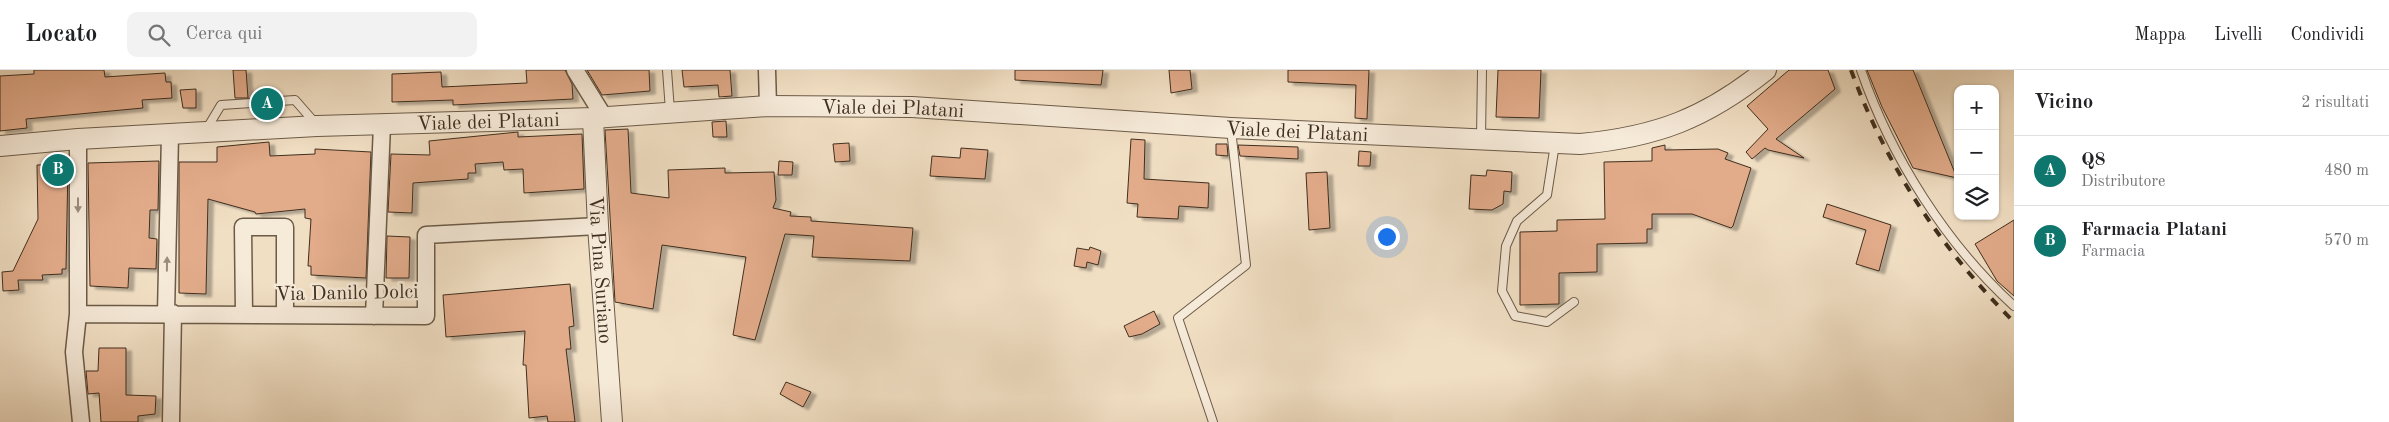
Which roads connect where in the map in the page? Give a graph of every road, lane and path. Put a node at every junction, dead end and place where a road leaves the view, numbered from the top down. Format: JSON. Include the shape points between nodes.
{"nodes":[{"id":1,"x":575,"y":70,"type":"edge"},
{"id":2,"x":667,"y":70,"type":"edge"},
{"id":3,"x":767,"y":70,"type":"edge"},
{"id":4,"x":1482,"y":70,"type":"edge"},
{"id":5,"x":1766,"y":70,"type":"edge"},
{"id":6,"x":1861,"y":70,"type":"edge"},
{"id":7,"x":768,"y":106,"type":"junction"},
{"id":8,"x":670,"y":113,"type":"junction"},
{"id":9,"x":598,"y":117,"type":"junction"},
{"id":10,"x":382,"y":125,"type":"junction"},
{"id":11,"x":317,"y":126,"type":"junction"},
{"id":12,"x":1231,"y":128,"type":"junction"},
{"id":13,"x":204,"y":132,"type":"junction"},
{"id":14,"x":170,"y":135,"type":"junction"},
{"id":15,"x":78,"y":139,"type":"junction"},
{"id":16,"x":1481,"y":140,"type":"junction"},
{"id":17,"x":1555,"y":143,"type":"junction"},
{"id":18,"x":0,"y":146,"type":"edge"},
{"id":19,"x":598,"y":226,"type":"junction"},
{"id":20,"x":1574,"y":302,"type":"dead end"},
{"id":21,"x":2014,"y":306,"type":"edge"},
{"id":22,"x":169,"y":313,"type":"junction"},
{"id":23,"x":78,"y":314,"type":"junction"},
{"id":24,"x":244,"y":314,"type":"junction"},
{"id":25,"x":285,"y":314,"type":"junction"},
{"id":26,"x":374,"y":316,"type":"junction"},
{"id":27,"x":81,"y":422,"type":"edge"},
{"id":28,"x":171,"y":422,"type":"edge"},
{"id":29,"x":612,"y":422,"type":"edge"},
{"id":30,"x":1213,"y":422,"type":"edge"}],
"edges":[{"from":1,"to":9,"type":"street"},
{"from":2,"to":8,"type":"lane"},
{"from":3,"to":7,"type":"street"},
{"from":4,"to":16,"type":"lane"},
{"from":5,"to":17,"type":"street","name":"Viale dei Platani","via":[[1735,94],[1697,116],[1665,129],[1612,142]]},
{"from":6,"to":21,"type":"lane","via":[[1876,111],[1918,191],[1988,282]]},
{"from":7,"to":8,"type":"street","name":"Viale dei Platani"},
{"from":7,"to":12,"type":"street","name":"Viale dei Platani","via":[[912,107]]},
{"from":8,"to":9,"type":"street","name":"Viale dei Platani"},
{"from":9,"to":10,"type":"street","name":"Viale dei Platani"},
{"from":9,"to":19,"type":"street","name":"Via Pina Suriano"},
{"from":10,"to":11,"type":"street","name":"Viale dei Platani"},
{"from":10,"to":26,"type":"street"},
{"from":11,"to":13,"type":"street","name":"Viale dei Platani"},
{"from":11,"to":13,"type":"lane","via":[[295,100],[222,105]]},
{"from":12,"to":16,"type":"street","name":"Viale dei Platani"},
{"from":12,"to":30,"type":"lane","via":[[1246,265],[1178,318]]},
{"from":13,"to":14,"type":"street","name":"Viale dei Platani"},
{"from":14,"to":15,"type":"street","name":"Viale dei Platani"},
{"from":22,"to":14,"type":"street","one_way":true},
{"from":15,"to":18,"type":"street","name":"Viale dei Platani"},
{"from":15,"to":23,"type":"street","one_way":true},
{"from":16,"to":17,"type":"street","name":"Viale dei Platani"},
{"from":17,"to":20,"type":"lane","via":[[1547,195],[1518,221],[1506,246],[1502,290],[1515,316],[1547,322]]},
{"from":19,"to":26,"type":"street","name":"Via Danilo Dolci","via":[[426,235],[426,316]]},
{"from":19,"to":29,"type":"street","name":"Via Pina Suriano"},
{"from":22,"to":23,"type":"street","name":"Via Danilo Dolci"},
{"from":22,"to":24,"type":"street","name":"Via Danilo Dolci"},
{"from":22,"to":28,"type":"street"},
{"from":23,"to":27,"type":"street","via":[[74,352]]},
{"from":24,"to":25,"type":"street","name":"Via Danilo Dolci"},
{"from":24,"to":25,"type":"street","via":[[243,227],[285,227]]},
{"from":25,"to":26,"type":"street","name":"Via Danilo Dolci"}]}
